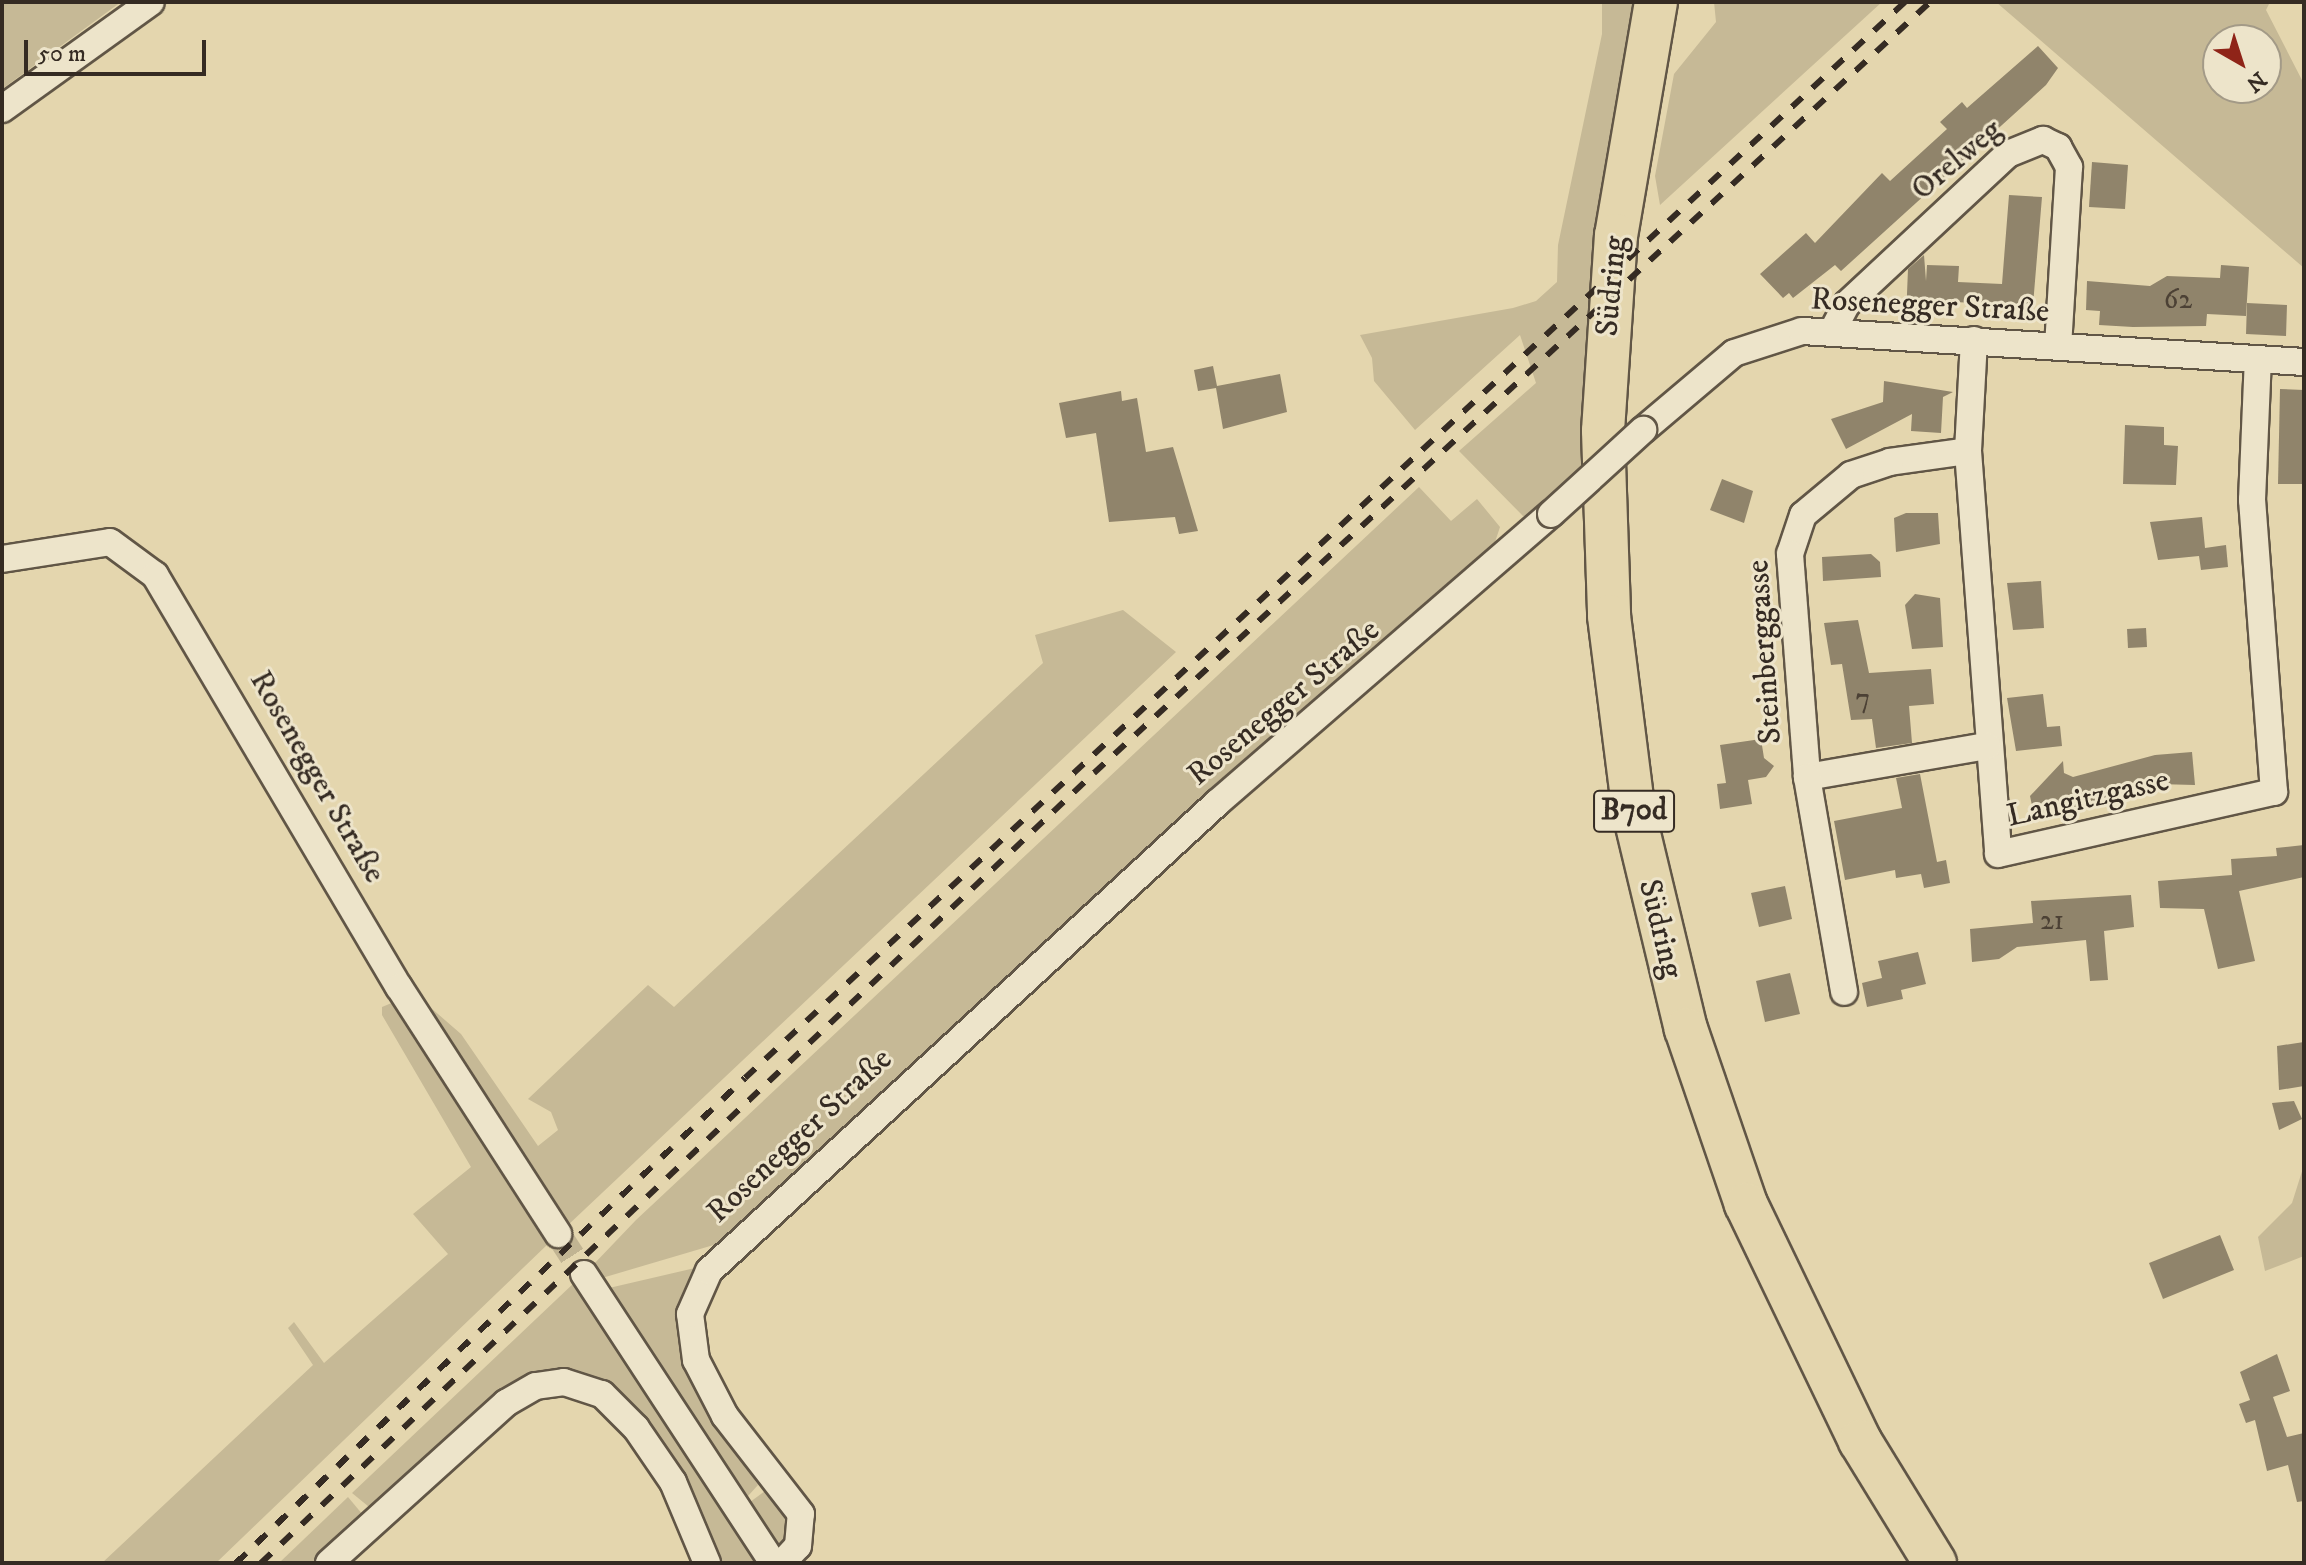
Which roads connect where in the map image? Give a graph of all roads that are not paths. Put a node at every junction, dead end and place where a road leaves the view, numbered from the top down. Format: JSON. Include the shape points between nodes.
{"nodes":[{"id":1,"x":151,"y":2,"type":"edge"},
{"id":2,"x":1656,"y":2,"type":"edge"},
{"id":3,"x":2,"y":109,"type":"edge"},
{"id":4,"x":1834,"y":328,"type":"junction"},
{"id":5,"x":1974,"y":340,"type":"junction"},
{"id":6,"x":2058,"y":346,"type":"junction"},
{"id":7,"x":2258,"y":359,"type":"junction"},
{"id":8,"x":2304,"y":362,"type":"edge"},
{"id":9,"x":1968,"y":451,"type":"junction"},
{"id":10,"x":2,"y":559,"type":"edge"},
{"id":11,"x":1987,"y":746,"type":"junction"},
{"id":12,"x":1807,"y":777,"type":"junction"},
{"id":13,"x":1844,"y":992,"type":"dead end"},
{"id":14,"x":558,"y":1234,"type":"tunnel mouth"},
{"id":15,"x":584,"y":1274,"type":"tunnel mouth"},
{"id":16,"x":329,"y":1563,"type":"edge"},
{"id":17,"x":707,"y":1563,"type":"edge"},
{"id":18,"x":773,"y":1563,"type":"edge"},
{"id":19,"x":782,"y":1563,"type":"edge"},
{"id":20,"x":1935,"y":1563,"type":"edge"}],
"edges":[{"from":1,"to":3,"type":"street"},
{"from":2,"to":20,"type":"main road","name":"Südring","number":"B70d","via":[[1616,235],[1603,431],[1609,616],[1634,813],[1686,1029],[1746,1204],[1832,1389]]},
{"from":4,"to":5,"type":"street","name":"Rosenegger Straße"},
{"from":4,"to":6,"type":"street","name":"Orelweg","via":[[1847,304],[2008,154],[2043,140],[2058,147],[2069,167]]},
{"from":4,"to":19,"type":"street","name":"Rosenegger Straße","bridge":true,"via":[[1778,336],[1734,353],[1089,918],[709,1271],[690,1314],[694,1352],[725,1416],[801,1514],[798,1546]]},
{"from":5,"to":6,"type":"street","name":"Rosenegger Straße"},
{"from":5,"to":9,"type":"street","name":"Langitzgasse"},
{"from":6,"to":7,"type":"street","name":"Rosenegger Straße"},
{"from":7,"to":8,"type":"street","name":"Rosenegger Straße"},
{"from":7,"to":11,"type":"street","name":"Langitzgasse","via":[[2252,500],[2274,792],[1998,854]]},
{"from":9,"to":11,"type":"street","name":"Langitzgasse"},
{"from":9,"to":12,"type":"street","name":"Steinberggasse","via":[[1890,462],[1851,475],[1816,501],[1793,534]]},
{"from":10,"to":14,"type":"street","name":"Rosenegger Straße","via":[[110,542],[155,575],[189,623],[399,987]]},
{"from":11,"to":12,"type":"street","name":"Steinberggasse"},
{"from":12,"to":13,"type":"street","name":"Steinberggasse"},
{"from":15,"to":18,"type":"street"},
{"from":16,"to":17,"type":"street","via":[[506,1403],[536,1386],[564,1382],[602,1394],[629,1420],[673,1482]]}]}
